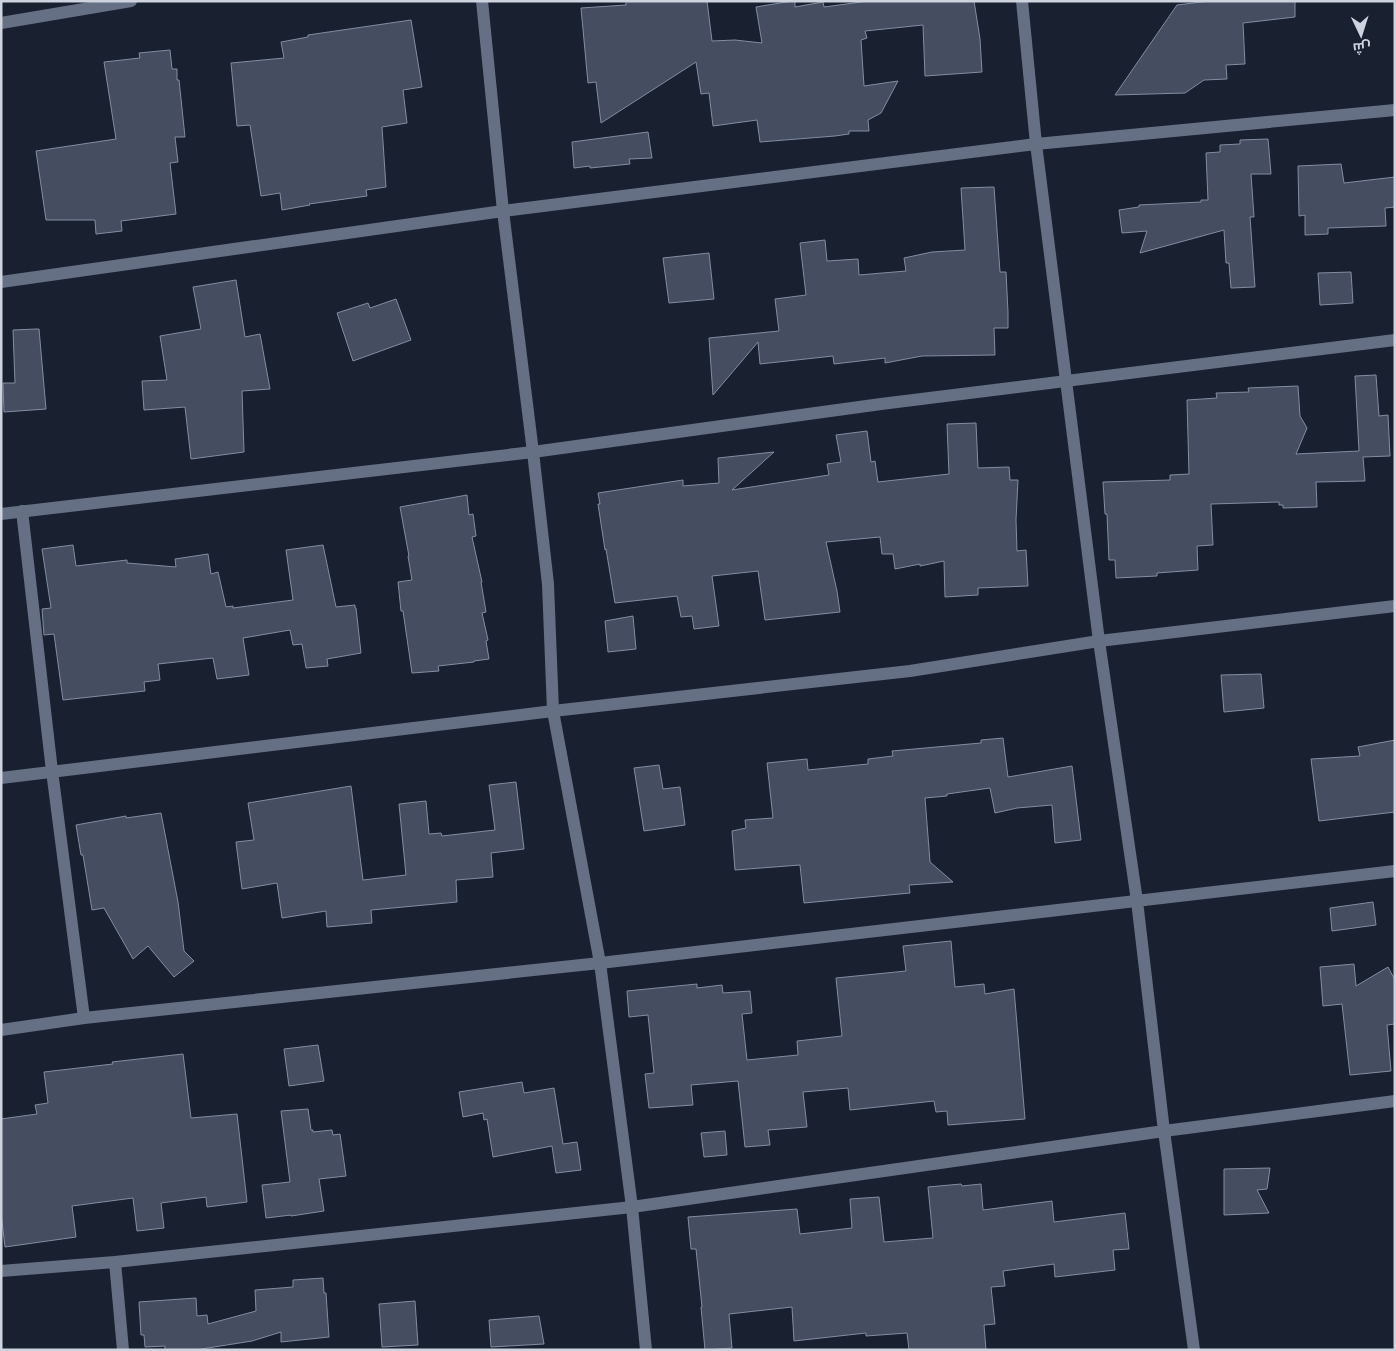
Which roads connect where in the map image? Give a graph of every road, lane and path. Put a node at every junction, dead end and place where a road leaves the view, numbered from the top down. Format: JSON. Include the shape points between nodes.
{"nodes":[{"id":1,"x":131,"y":1,"type":"edge"},
{"id":2,"x":482,"y":1,"type":"edge"},
{"id":3,"x":1022,"y":1,"type":"edge"},
{"id":4,"x":1,"y":23,"type":"edge"},
{"id":5,"x":1395,"y":110,"type":"edge"},
{"id":6,"x":1036,"y":144,"type":"junction"},
{"id":7,"x":503,"y":211,"type":"junction"},
{"id":8,"x":1,"y":282,"type":"edge"},
{"id":9,"x":1395,"y":340,"type":"edge"},
{"id":10,"x":1066,"y":380,"type":"junction"},
{"id":11,"x":533,"y":452,"type":"junction"},
{"id":12,"x":22,"y":511,"type":"junction"},
{"id":13,"x":1,"y":514,"type":"edge"},
{"id":14,"x":1395,"y":606,"type":"edge"},
{"id":15,"x":1099,"y":641,"type":"junction"},
{"id":16,"x":553,"y":711,"type":"junction"},
{"id":17,"x":52,"y":771,"type":"junction"},
{"id":18,"x":1,"y":778,"type":"edge"},
{"id":19,"x":1395,"y":871,"type":"edge"},
{"id":20,"x":1137,"y":901,"type":"junction"},
{"id":21,"x":600,"y":963,"type":"junction"},
{"id":22,"x":84,"y":1018,"type":"junction"},
{"id":23,"x":1,"y":1030,"type":"edge"},
{"id":24,"x":1395,"y":1102,"type":"edge"},
{"id":25,"x":1164,"y":1131,"type":"junction"},
{"id":26,"x":632,"y":1206,"type":"junction"},
{"id":27,"x":116,"y":1262,"type":"junction"},
{"id":28,"x":1,"y":1272,"type":"edge"},
{"id":29,"x":123,"y":1350,"type":"edge"},
{"id":30,"x":646,"y":1350,"type":"edge"},
{"id":31,"x":1194,"y":1350,"type":"edge"}],
"edges":[{"from":1,"to":4,"type":"street"},
{"from":2,"to":7,"type":"street"},
{"from":3,"to":6,"type":"street"},
{"from":5,"to":6,"type":"street"},
{"from":6,"to":7,"type":"street"},
{"from":6,"to":10,"type":"street"},
{"from":7,"to":8,"type":"street"},
{"from":7,"to":11,"type":"street"},
{"from":9,"to":10,"type":"street"},
{"from":10,"to":11,"type":"street"},
{"from":10,"to":15,"type":"street"},
{"from":11,"to":12,"type":"street"},
{"from":11,"to":16,"type":"street","via":[[548,584]]},
{"from":12,"to":13,"type":"street"},
{"from":12,"to":17,"type":"street"},
{"from":14,"to":15,"type":"street"},
{"from":15,"to":16,"type":"street","via":[[910,671]]},
{"from":15,"to":20,"type":"street"},
{"from":16,"to":17,"type":"street"},
{"from":16,"to":21,"type":"street"},
{"from":17,"to":18,"type":"street"},
{"from":17,"to":22,"type":"street"},
{"from":19,"to":20,"type":"street"},
{"from":20,"to":21,"type":"street"},
{"from":20,"to":25,"type":"street"},
{"from":21,"to":22,"type":"street"},
{"from":21,"to":26,"type":"street"},
{"from":22,"to":23,"type":"street"},
{"from":24,"to":25,"type":"street"},
{"from":25,"to":26,"type":"street"},
{"from":25,"to":31,"type":"street"},
{"from":26,"to":27,"type":"street"},
{"from":26,"to":30,"type":"street"},
{"from":27,"to":28,"type":"street"},
{"from":27,"to":29,"type":"street"}]}
